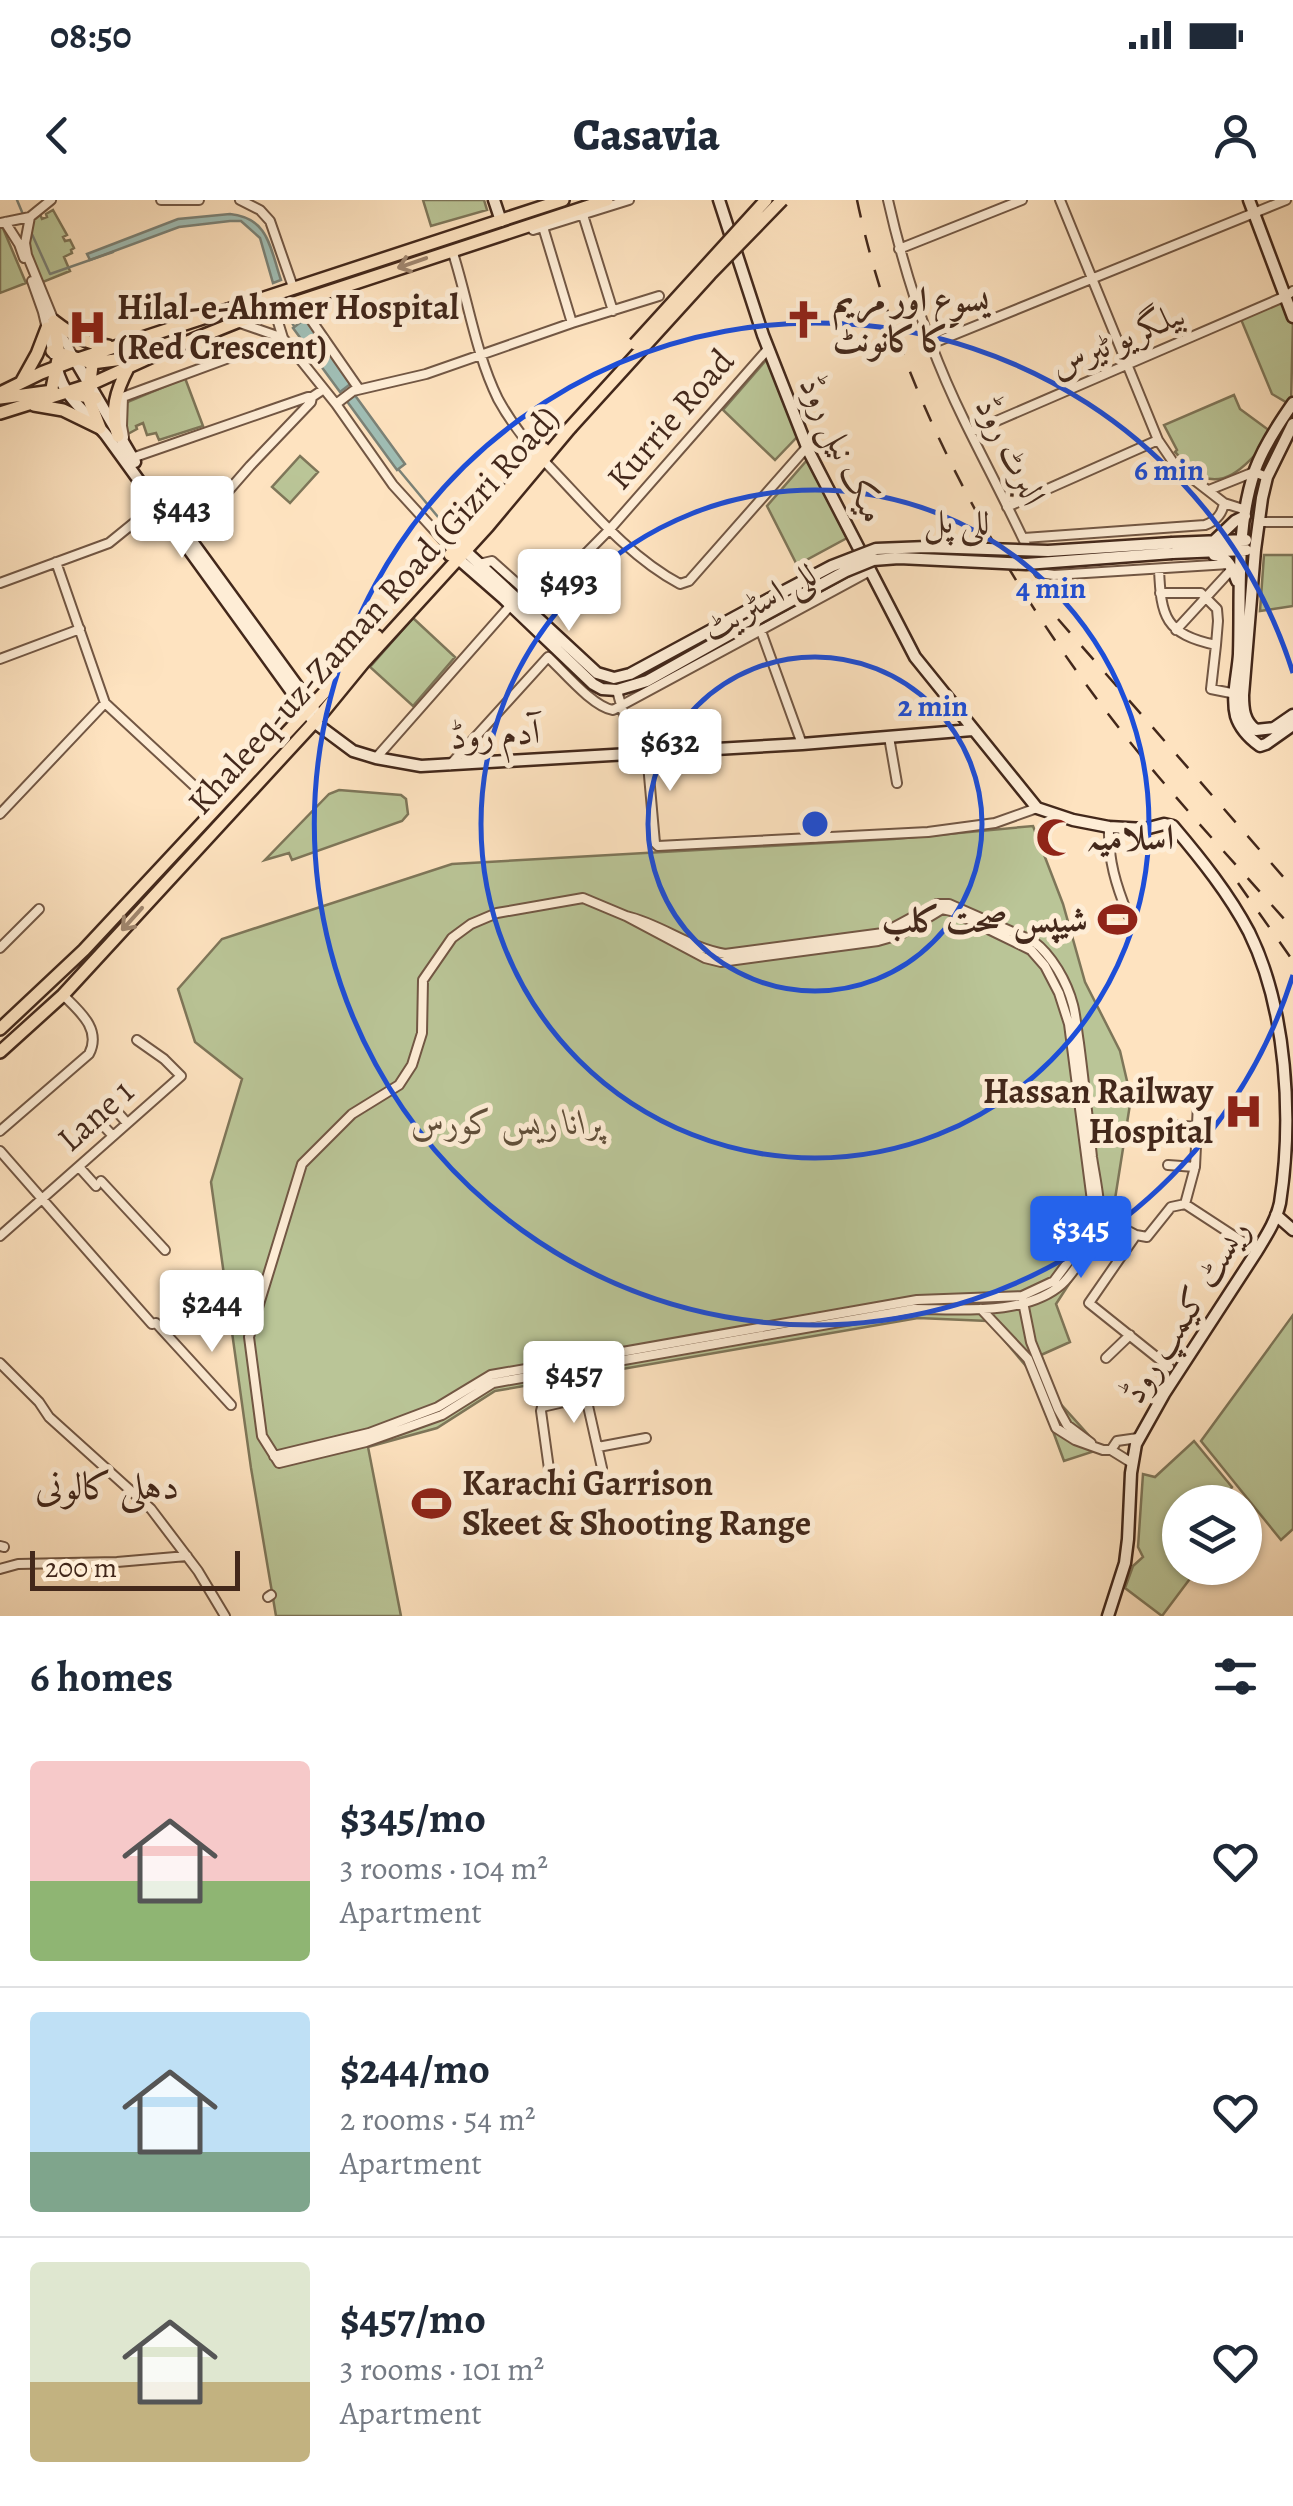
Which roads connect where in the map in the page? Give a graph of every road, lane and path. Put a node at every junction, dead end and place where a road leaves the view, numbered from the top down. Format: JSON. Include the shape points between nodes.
{"nodes":[{"id":1,"x":51,"y":200,"type":"edge"},
{"id":2,"x":161,"y":200,"type":"edge"},
{"id":3,"x":199,"y":200,"type":"edge"},
{"id":4,"x":240,"y":200,"type":"edge"},
{"id":5,"x":494,"y":200,"type":"edge"},
{"id":6,"x":551,"y":200,"type":"edge"},
{"id":7,"x":563,"y":200,"type":"edge"},
{"id":8,"x":606,"y":200,"type":"edge"},
{"id":9,"x":629,"y":200,"type":"edge"},
{"id":10,"x":719,"y":200,"type":"edge"},
{"id":11,"x":766,"y":200,"type":"edge"},
{"id":12,"x":782,"y":200,"type":"edge"},
{"id":13,"x":888,"y":200,"type":"edge"},
{"id":14,"x":1022,"y":200,"type":"edge"},
{"id":15,"x":1060,"y":200,"type":"edge"},
{"id":16,"x":1249,"y":200,"type":"edge"},
{"id":17,"x":1286,"y":200,"type":"edge"},
{"id":18,"x":533,"y":210,"type":"junction"},
{"id":19,"x":1254,"y":213,"type":"junction"},
{"id":20,"x":583,"y":214,"type":"junction"},
{"id":21,"x":30,"y":217,"type":"junction"},
{"id":22,"x":501,"y":221,"type":"junction"},
{"id":23,"x":3,"y":223,"type":"edge"},
{"id":24,"x":543,"y":227,"type":"junction"},
{"id":25,"x":18,"y":244,"type":"junction"},
{"id":26,"x":899,"y":248,"type":"junction"},
{"id":27,"x":453,"y":252,"type":"junction"},
{"id":28,"x":1091,"y":279,"type":"junction"},
{"id":29,"x":294,"y":287,"type":"junction"},
{"id":30,"x":1289,"y":294,"type":"edge"},
{"id":31,"x":659,"y":296,"type":"dead end"},
{"id":32,"x":298,"y":302,"type":"junction"},
{"id":33,"x":274,"y":310,"type":"junction"},
{"id":34,"x":613,"y":311,"type":"junction"},
{"id":35,"x":1293,"y":316,"type":"edge"},
{"id":36,"x":238,"y":322,"type":"junction"},
{"id":37,"x":572,"y":322,"type":"junction"},
{"id":38,"x":50,"y":324,"type":"junction"},
{"id":39,"x":283,"y":338,"type":"junction"},
{"id":40,"x":931,"y":344,"type":"junction"},
{"id":41,"x":115,"y":346,"type":"junction"},
{"id":42,"x":768,"y":349,"type":"junction"},
{"id":43,"x":155,"y":355,"type":"junction"},
{"id":44,"x":481,"y":356,"type":"junction"},
{"id":45,"x":56,"y":358,"type":"junction"},
{"id":46,"x":92,"y":358,"type":"junction"},
{"id":47,"x":76,"y":360,"type":"junction"},
{"id":48,"x":1126,"y":366,"type":"junction"},
{"id":49,"x":128,"y":368,"type":"junction"},
{"id":50,"x":22,"y":382,"type":"junction"},
{"id":51,"x":324,"y":389,"type":"junction"},
{"id":52,"x":359,"y":389,"type":"junction"},
{"id":53,"x":66,"y":393,"type":"junction"},
{"id":54,"x":91,"y":393,"type":"junction"},
{"id":55,"x":51,"y":394,"type":"junction"},
{"id":56,"x":0,"y":395,"type":"edge"},
{"id":57,"x":312,"y":397,"type":"junction"},
{"id":58,"x":119,"y":399,"type":"junction"},
{"id":59,"x":1293,"y":403,"type":"edge"},
{"id":60,"x":28,"y":404,"type":"junction"},
{"id":61,"x":336,"y":404,"type":"junction"},
{"id":62,"x":0,"y":414,"type":"edge"},
{"id":63,"x":1293,"y":424,"type":"edge"},
{"id":64,"x":100,"y":428,"type":"junction"},
{"id":65,"x":565,"y":429,"type":"junction"},
{"id":66,"x":971,"y":432,"type":"junction"},
{"id":67,"x":118,"y":436,"type":"junction"},
{"id":68,"x":1158,"y":440,"type":"junction"},
{"id":69,"x":807,"y":447,"type":"junction"},
{"id":70,"x":541,"y":458,"type":"junction"},
{"id":71,"x":131,"y":459,"type":"junction"},
{"id":72,"x":1254,"y":472,"type":"junction"},
{"id":73,"x":1267,"y":477,"type":"junction"},
{"id":74,"x":1209,"y":490,"type":"junction"},
{"id":75,"x":1224,"y":503,"type":"junction"},
{"id":76,"x":157,"y":504,"type":"junction"},
{"id":77,"x":1007,"y":507,"type":"junction"},
{"id":78,"x":1245,"y":513,"type":"junction"},
{"id":79,"x":1258,"y":522,"type":"junction"},
{"id":80,"x":1293,"y":522,"type":"edge"},
{"id":81,"x":610,"y":529,"type":"junction"},
{"id":82,"x":189,"y":536,"type":"junction"},
{"id":83,"x":1024,"y":538,"type":"junction"},
{"id":84,"x":1213,"y":542,"type":"junction"},
{"id":85,"x":1240,"y":545,"type":"junction"},
{"id":86,"x":1255,"y":545,"type":"junction"},
{"id":87,"x":1176,"y":550,"type":"junction"},
{"id":88,"x":456,"y":555,"type":"junction"},
{"id":89,"x":56,"y":562,"type":"junction"},
{"id":90,"x":1231,"y":567,"type":"junction"},
{"id":91,"x":476,"y":568,"type":"junction"},
{"id":92,"x":1159,"y":568,"type":"junction"},
{"id":93,"x":870,"y":571,"type":"junction"},
{"id":94,"x":0,"y":583,"type":"edge"},
{"id":95,"x":1240,"y":592,"type":"junction"},
{"id":96,"x":1160,"y":593,"type":"junction"},
{"id":97,"x":1206,"y":598,"type":"junction"},
{"id":98,"x":538,"y":602,"type":"junction"},
{"id":99,"x":510,"y":606,"type":"junction"},
{"id":100,"x":528,"y":612,"type":"junction"},
{"id":101,"x":756,"y":613,"type":"junction"},
{"id":102,"x":80,"y":629,"type":"junction"},
{"id":103,"x":1176,"y":630,"type":"junction"},
{"id":104,"x":761,"y":632,"type":"junction"},
{"id":105,"x":1216,"y":646,"type":"junction"},
{"id":106,"x":0,"y":659,"type":"edge"},
{"id":107,"x":618,"y":690,"type":"junction"},
{"id":108,"x":1236,"y":694,"type":"junction"},
{"id":109,"x":105,"y":703,"type":"junction"},
{"id":110,"x":621,"y":707,"type":"junction"},
{"id":111,"x":1293,"y":714,"type":"edge"},
{"id":112,"x":313,"y":715,"type":"junction"},
{"id":113,"x":1293,"y":725,"type":"edge"},
{"id":114,"x":972,"y":730,"type":"junction"},
{"id":115,"x":636,"y":735,"type":"junction"},
{"id":116,"x":889,"y":737,"type":"junction"},
{"id":117,"x":802,"y":744,"type":"junction"},
{"id":118,"x":653,"y":753,"type":"junction"},
{"id":119,"x":632,"y":754,"type":"junction"},
{"id":120,"x":376,"y":758,"type":"junction"},
{"id":121,"x":450,"y":765,"type":"junction"},
{"id":122,"x":896,"y":783,"type":"dead end"},
{"id":123,"x":217,"y":806,"type":"junction"},
{"id":124,"x":1037,"y":808,"type":"junction"},
{"id":125,"x":0,"y":814,"type":"edge"},
{"id":126,"x":1109,"y":827,"type":"junction"},
{"id":127,"x":152,"y":876,"type":"junction"},
{"id":128,"x":163,"y":886,"type":"junction"},
{"id":129,"x":39,"y":908,"type":"dead end"},
{"id":130,"x":1128,"y":914,"type":"dead end"},
{"id":131,"x":0,"y":948,"type":"edge"},
{"id":132,"x":62,"y":994,"type":"junction"},
{"id":133,"x":0,"y":1030,"type":"edge"},
{"id":134,"x":137,"y":1040,"type":"dead end"},
{"id":135,"x":0,"y":1052,"type":"edge"},
{"id":136,"x":1198,"y":1103,"type":"dead end"},
{"id":137,"x":112,"y":1106,"type":"dead end"},
{"id":138,"x":98,"y":1120,"type":"dead end"},
{"id":139,"x":127,"y":1124,"type":"junction"},
{"id":140,"x":1172,"y":1125,"type":"dead end"},
{"id":141,"x":1197,"y":1127,"type":"junction"},
{"id":142,"x":0,"y":1131,"type":"edge"},
{"id":143,"x":113,"y":1136,"type":"junction"},
{"id":144,"x":0,"y":1151,"type":"edge"},
{"id":145,"x":1168,"y":1165,"type":"dead end"},
{"id":146,"x":78,"y":1166,"type":"junction"},
{"id":147,"x":1195,"y":1168,"type":"junction"},
{"id":148,"x":42,"y":1199,"type":"junction"},
{"id":149,"x":1185,"y":1204,"type":"junction"},
{"id":150,"x":1276,"y":1215,"type":"junction"},
{"id":151,"x":1115,"y":1224,"type":"dead end"},
{"id":152,"x":1293,"y":1230,"type":"edge"},
{"id":153,"x":0,"y":1236,"type":"edge"},
{"id":154,"x":1136,"y":1236,"type":"junction"},
{"id":155,"x":164,"y":1250,"type":"dead end"},
{"id":156,"x":1257,"y":1251,"type":"junction"},
{"id":157,"x":1023,"y":1300,"type":"junction"},
{"id":158,"x":982,"y":1309,"type":"junction"},
{"id":159,"x":1130,"y":1336,"type":"junction"},
{"id":160,"x":1106,"y":1358,"type":"dead end"},
{"id":161,"x":0,"y":1363,"type":"edge"},
{"id":162,"x":1170,"y":1368,"type":"dead end"},
{"id":163,"x":231,"y":1405,"type":"dead end"},
{"id":164,"x":646,"y":1438,"type":"dead end"},
{"id":165,"x":1138,"y":1438,"type":"junction"},
{"id":166,"x":598,"y":1447,"type":"junction"},
{"id":167,"x":1107,"y":1450,"type":"junction"},
{"id":168,"x":274,"y":1456,"type":"junction"},
{"id":169,"x":1132,"y":1463,"type":"junction"},
{"id":170,"x":602,"y":1468,"type":"dead end"},
{"id":171,"x":549,"y":1469,"type":"dead end"},
{"id":172,"x":187,"y":1556,"type":"junction"},
{"id":173,"x":0,"y":1569,"type":"edge"},
{"id":174,"x":226,"y":1616,"type":"edge"},
{"id":175,"x":1108,"y":1616,"type":"edge"}],
"edges":[{"from":1,"to":21,"type":"street"},
{"from":2,"to":3,"type":"street"},
{"from":4,"to":29,"type":"street","via":[[270,221]]},
{"from":5,"to":22,"type":"street"},
{"from":6,"to":18,"type":"main road"},
{"from":7,"to":18,"type":"main road"},
{"from":8,"to":27,"type":"main road"},
{"from":9,"to":20,"type":"street"},
{"from":10,"to":42,"type":"street","name":"میک نیل روڈ"},
{"from":11,"to":65,"type":"main road","name":"Khaleeq-uz-Zaman Road (Gizri Road)","bridge":true},
{"from":12,"to":65,"type":"main road","name":"Khaleeq-uz-Zaman Road (Gizri Road)","bridge":true},
{"from":13,"to":26,"type":"street","name":"البرٹ روڈ"},
{"from":14,"to":26,"type":"street"},
{"from":15,"to":28,"type":"street"},
{"from":16,"to":19,"type":"street"},
{"from":17,"to":19,"type":"street"},
{"from":18,"to":22,"type":"main road"},
{"from":19,"to":28,"type":"street"},
{"from":19,"to":30,"type":"street"},
{"from":20,"to":24,"type":"street"},
{"from":20,"to":34,"type":"street"},
{"from":21,"to":23,"type":"street"},
{"from":21,"to":25,"type":"street"},
{"from":21,"to":38,"type":"street","via":[[26,255]]},
{"from":22,"to":29,"type":"main road"},
{"from":23,"to":25,"type":"street"},
{"from":24,"to":27,"type":"street"},
{"from":24,"to":37,"type":"street"},
{"from":25,"to":38,"type":"street"},
{"from":26,"to":40,"type":"street","name":"البرٹ روڈ"},
{"from":27,"to":32,"type":"main road","one_way":true},
{"from":27,"to":44,"type":"street"},
{"from":28,"to":40,"type":"street"},
{"from":28,"to":48,"type":"street"},
{"from":29,"to":41,"type":"main road"},
{"from":30,"to":35,"type":"street"},
{"from":30,"to":48,"type":"street","name":"بیلگریو ٹیرس"},
{"from":31,"to":34,"type":"street"},
{"from":32,"to":33,"type":"main road"},
{"from":32,"to":52,"type":"street"},
{"from":33,"to":36,"type":"main road"},
{"from":33,"to":39,"type":"street"},
{"from":34,"to":37,"type":"street"},
{"from":36,"to":39,"type":"street"},
{"from":36,"to":43,"type":"main road"},
{"from":37,"to":44,"type":"street"},
{"from":38,"to":41,"type":"main road"},
{"from":38,"to":45,"type":"main road"},
{"from":38,"to":47,"type":"street"},
{"from":38,"to":50,"type":"main road"},
{"from":39,"to":51,"type":"street"},
{"from":39,"to":58,"type":"street"},
{"from":40,"to":66,"type":"street","name":"البرٹ روڈ"},
{"from":41,"to":46,"type":"main road"},
{"from":42,"to":69,"type":"street","name":"میک نیل روڈ"},
{"from":42,"to":81,"type":"street","name":"Kurrie Road"},
{"from":43,"to":46,"type":"main road"},
{"from":43,"to":49,"type":"main road"},
{"from":44,"to":52,"type":"street"},
{"from":44,"to":70,"type":"street","via":[[498,398]]},
{"from":45,"to":47,"type":"main road"},
{"from":45,"to":50,"type":"main road"},
{"from":45,"to":53,"type":"street"},
{"from":45,"to":55,"type":"main road"},
{"from":46,"to":47,"type":"main road"},
{"from":46,"to":54,"type":"main road"},
{"from":47,"to":54,"type":"street"},
{"from":48,"to":66,"type":"street","name":"بیلگریو ٹیرس"},
{"from":48,"to":68,"type":"street"},
{"from":49,"to":54,"type":"main road"},
{"from":49,"to":58,"type":"main road"},
{"from":50,"to":56,"type":"main road"},
{"from":51,"to":57,"type":"street"},
{"from":51,"to":61,"type":"street"},
{"from":52,"to":61,"type":"street"},
{"from":53,"to":54,"type":"main road"},
{"from":53,"to":55,"type":"main road"},
{"from":53,"to":64,"type":"street"},
{"from":54,"to":64,"type":"main road"},
{"from":54,"to":67,"type":"street"},
{"from":55,"to":56,"type":"main road"},
{"from":55,"to":60,"type":"main road"},
{"from":57,"to":71,"type":"street"},
{"from":57,"to":82,"type":"street"},
{"from":58,"to":67,"type":"main road","via":[[113,417]]},
{"from":58,"to":71,"type":"street"},
{"from":59,"to":72,"type":"street"},
{"from":60,"to":62,"type":"main road"},
{"from":60,"to":64,"type":"main road","via":[[63,410]]},
{"from":61,"to":88,"type":"street"},
{"from":63,"to":73,"type":"street"},
{"from":64,"to":71,"type":"street"},
{"from":65,"to":70,"type":"main road","name":"Khaleeq-uz-Zaman Road (Gizri Road)"},
{"from":66,"to":77,"type":"street","name":"البرٹ روڈ"},
{"from":67,"to":71,"type":"street"},
{"from":68,"to":74,"type":"street","via":[[1175,465]]},
{"from":68,"to":77,"type":"street"},
{"from":69,"to":81,"type":"street","via":[[686,583],[665,576]]},
{"from":69,"to":93,"type":"street","name":"میک نیل روڈ"},
{"from":70,"to":81,"type":"street"},
{"from":70,"to":88,"type":"main road","name":"Khaleeq-uz-Zaman Road (Gizri Road)"},
{"from":71,"to":76,"type":"street"},
{"from":71,"to":82,"type":"street"},
{"from":72,"to":73,"type":"street"},
{"from":72,"to":74,"type":"street"},
{"from":72,"to":78,"type":"street"},
{"from":73,"to":79,"type":"street"},
{"from":74,"to":75,"type":"street"},
{"from":75,"to":78,"type":"street"},
{"from":75,"to":83,"type":"street","name":"البرٹ روڈ","via":[[1219,516],[1205,524]]},
{"from":76,"to":89,"type":"street","via":[[110,543]]},
{"from":76,"to":112,"type":"street"},
{"from":77,"to":83,"type":"street","name":"البرٹ روڈ"},
{"from":78,"to":84,"type":"street"},
{"from":78,"to":85,"type":"street"},
{"from":79,"to":80,"type":"street"},
{"from":79,"to":86,"type":"street"},
{"from":81,"to":98,"type":"street","name":"Kurrie Road"},
{"from":82,"to":112,"type":"street"},
{"from":83,"to":92,"type":"street","via":[[1043,575]]},
{"from":84,"to":85,"type":"street"},
{"from":84,"to":87,"type":"street"},
{"from":85,"to":86,"type":"street"},
{"from":85,"to":87,"type":"street"},
{"from":85,"to":95,"type":"street"},
{"from":86,"to":111,"type":"street","via":[[1243,707],[1259,730]]},
{"from":87,"to":90,"type":"street","via":[[1220,555]]},
{"from":87,"to":101,"type":"street","name":"للی پل","bridge":true,"via":[[876,550],[832,566]]},
{"from":88,"to":91,"type":"street"},
{"from":88,"to":91,"type":"street"},
{"from":88,"to":112,"type":"main road","name":"Khaleeq-uz-Zaman Road (Gizri Road)"},
{"from":89,"to":94,"type":"street"},
{"from":89,"to":102,"type":"street"},
{"from":90,"to":92,"type":"street"},
{"from":90,"to":95,"type":"street"},
{"from":90,"to":97,"type":"street"},
{"from":91,"to":98,"type":"street","via":[[492,560]]},
{"from":91,"to":99,"type":"street"},
{"from":91,"to":100,"type":"street"},
{"from":92,"to":96,"type":"street"},
{"from":93,"to":104,"type":"street","name":"للی اسٹریٹ"},
{"from":93,"to":114,"type":"street","name":"میک نیل روڈ","via":[[915,657]]},
{"from":95,"to":108,"type":"street"},
{"from":96,"to":97,"type":"street"},
{"from":96,"to":103,"type":"street"},
{"from":97,"to":103,"type":"street"},
{"from":97,"to":105,"type":"street","via":[[1217,609]]},
{"from":98,"to":100,"type":"street","name":"Kurrie Road"},
{"from":99,"to":107,"type":"street","via":[[593,684]]},
{"from":99,"to":120,"type":"street"},
{"from":100,"to":101,"type":"street","via":[[598,673],[614,678]]},
{"from":101,"to":107,"type":"street","via":[[648,681]]},
{"from":102,"to":106,"type":"street"},
{"from":102,"to":109,"type":"street"},
{"from":103,"to":105,"type":"street"},
{"from":104,"to":110,"type":"street","name":"للی اسٹریٹ"},
{"from":104,"to":117,"type":"street"},
{"from":105,"to":108,"type":"street","via":[[1211,689]]},
{"from":107,"to":110,"type":"street"},
{"from":108,"to":113,"type":"street","via":[[1236,716],[1256,743],[1264,746]]},
{"from":109,"to":123,"type":"street"},
{"from":109,"to":125,"type":"street"},
{"from":110,"to":115,"type":"street"},
{"from":110,"to":121,"type":"street","via":[[604,708],[548,657]]},
{"from":112,"to":120,"type":"street","name":"آدم روڈ","via":[[353,750]]},
{"from":112,"to":123,"type":"main road","name":"Khaleeq-uz-Zaman Road (Gizri Road)"},
{"from":112,"to":128,"type":"main road","name":"Khaleeq-uz-Zaman Road (Gizri Road)"},
{"from":114,"to":116,"type":"street","name":"آدم روڈ"},
{"from":114,"to":124,"type":"street","name":"میک نیل روڈ"},
{"from":115,"to":118,"type":"street"},
{"from":115,"to":119,"type":"street"},
{"from":116,"to":117,"type":"street","name":"آدم روڈ"},
{"from":116,"to":122,"type":"street"},
{"from":117,"to":118,"type":"street","name":"آدم روڈ"},
{"from":118,"to":119,"type":"street","name":"آدم روڈ"},
{"from":118,"to":124,"type":"street","via":[[656,845],[928,832],[994,823]]},
{"from":119,"to":121,"type":"street","name":"آدم روڈ"},
{"from":120,"to":121,"type":"street","name":"آدم روڈ"},
{"from":123,"to":127,"type":"main road","name":"Khaleeq-uz-Zaman Road (Gizri Road)"},
{"from":124,"to":126,"type":"street"},
{"from":126,"to":130,"type":"street","via":[[1108,854]]},
{"from":126,"to":150,"type":"street","name":"ریسٹ کیمپ روڈ","via":[[1173,826],[1250,934],[1285,1056],[1287,1145]]},
{"from":127,"to":128,"type":"main road"},
{"from":127,"to":133,"type":"main road","name":"Khaleeq-uz-Zaman Road (Gizri Road)"},
{"from":128,"to":132,"type":"main road","name":"Khaleeq-uz-Zaman Road (Gizri Road)","one_way":true},
{"from":129,"to":131,"type":"street"},
{"from":132,"to":135,"type":"main road","name":"Khaleeq-uz-Zaman Road (Gizri Road)"},
{"from":132,"to":142,"type":"street","via":[[86,1017],[94,1045]]},
{"from":134,"to":139,"type":"street","name":"Lane 1","via":[[181,1076]]},
{"from":136,"to":141,"type":"street"},
{"from":137,"to":139,"type":"street"},
{"from":138,"to":143,"type":"street"},
{"from":139,"to":143,"type":"street","name":"Lane 1"},
{"from":140,"to":141,"type":"street"},
{"from":141,"to":147,"type":"street"},
{"from":143,"to":146,"type":"street","name":"Lane 1"},
{"from":144,"to":148,"type":"street"},
{"from":145,"to":147,"type":"street"},
{"from":146,"to":148,"type":"street","name":"Lane 1"},
{"from":146,"to":155,"type":"street"},
{"from":147,"to":149,"type":"street"},
{"from":148,"to":153,"type":"street","name":"Lane 1"},
{"from":148,"to":163,"type":"street"},
{"from":149,"to":154,"type":"street","via":[[1171,1208],[1146,1237]]},
{"from":149,"to":156,"type":"street"},
{"from":150,"to":152,"type":"street"},
{"from":150,"to":156,"type":"street","name":"ریسٹ کیمپ روڈ"},
{"from":151,"to":154,"type":"street"},
{"from":154,"to":159,"type":"street","via":[[1089,1303]]},
{"from":156,"to":165,"type":"street","name":"ریسٹ کیمپ روڈ"},
{"from":157,"to":158,"type":"street"},
{"from":157,"to":167,"type":"street","via":[[1031,1342],[1067,1425]]},
{"from":157,"to":168,"type":"street","via":[[917,1300],[492,1375],[438,1407],[369,1434]]},
{"from":157,"to":168,"type":"street","via":[[1054,1280],[1085,1240],[1092,1201],[1068,1024],[1059,994],[1031,950],[942,910],[878,941],[722,962],[583,898],[497,913],[452,938],[423,980],[422,1033],[399,1086],[352,1114],[302,1164],[249,1337],[262,1436]]},
{"from":158,"to":167,"type":"street","via":[[1028,1358],[1056,1428]]},
{"from":158,"to":168,"type":"street","via":[[914,1309],[493,1384],[442,1415],[366,1442],[278,1462]]},
{"from":159,"to":160,"type":"street"},
{"from":159,"to":162,"type":"street"},
{"from":161,"to":172,"type":"street","via":[[151,1509]]},
{"from":164,"to":166,"type":"street"},
{"from":165,"to":167,"type":"street"},
{"from":165,"to":169,"type":"street","name":"ریسٹ کیمپ روڈ"},
{"from":166,"to":170,"type":"street"},
{"from":166,"to":171,"type":"street","via":[[586,1397],[542,1407]]},
{"from":167,"to":169,"type":"street"},
{"from":169,"to":175,"type":"street","name":"ریسٹ کیمپ روڈ","via":[[1128,1539]]},
{"from":172,"to":173,"type":"street"},
{"from":172,"to":174,"type":"street"}]}
